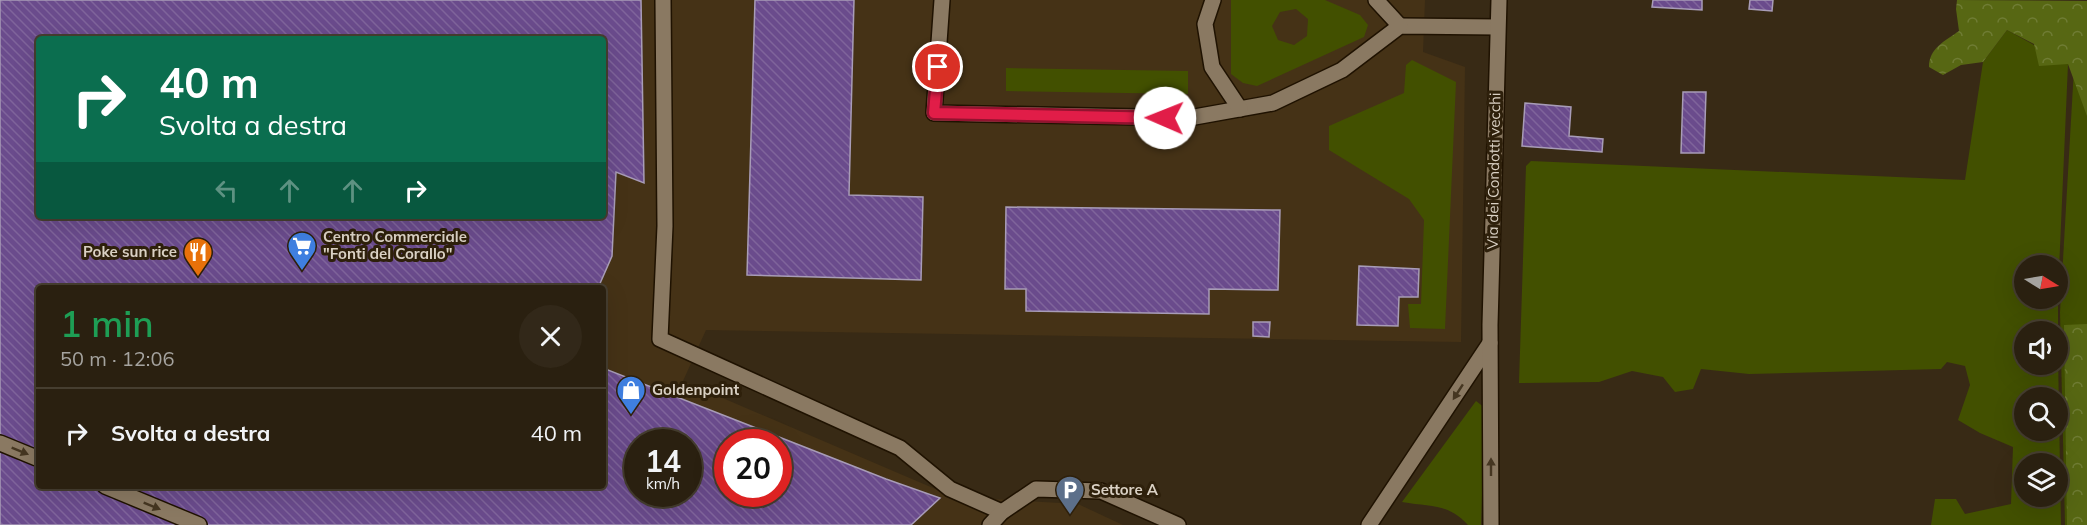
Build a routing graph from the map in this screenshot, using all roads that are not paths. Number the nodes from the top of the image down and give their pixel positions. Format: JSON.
{"nodes":[{"id":1,"x":663,"y":0,"type":"edge"},
{"id":2,"x":942,"y":0,"type":"edge"},
{"id":3,"x":1213,"y":0,"type":"edge"},
{"id":4,"x":1376,"y":0,"type":"edge"},
{"id":5,"x":1499,"y":0,"type":"edge"},
{"id":6,"x":1400,"y":26,"type":"junction"},
{"id":7,"x":1497,"y":27,"type":"junction"},
{"id":8,"x":1240,"y":109,"type":"junction"},
{"id":9,"x":1490,"y":343,"type":"junction"},
{"id":10,"x":0,"y":443,"type":"edge"},
{"id":11,"x":36,"y":458,"type":"edge"},
{"id":12,"x":112,"y":489,"type":"edge"},
{"id":13,"x":1002,"y":513,"type":"junction"},
{"id":14,"x":199,"y":525,"type":"edge"},
{"id":15,"x":990,"y":525,"type":"edge"},
{"id":16,"x":1178,"y":525,"type":"edge"},
{"id":17,"x":1369,"y":525,"type":"edge"},
{"id":18,"x":1491,"y":525,"type":"edge"}],
"edges":[{"from":1,"to":13,"type":"street"},
{"from":2,"to":8,"type":"street"},
{"from":3,"to":8,"type":"street"},
{"from":4,"to":6,"type":"street"},
{"from":5,"to":7,"type":"street","name":"Via dei Condotti vecchi"},
{"from":6,"to":7,"type":"street"},
{"from":6,"to":8,"type":"street"},
{"from":7,"to":9,"type":"street","name":"Via dei Condotti vecchi"},
{"from":9,"to":17,"type":"street","one_way":true},
{"from":18,"to":9,"type":"street","name":"Via dei Condotti vecchi","one_way":true},
{"from":10,"to":11,"type":"street","one_way":true},
{"from":12,"to":14,"type":"street","one_way":true},
{"from":13,"to":15,"type":"street"},
{"from":13,"to":16,"type":"street"}]}
